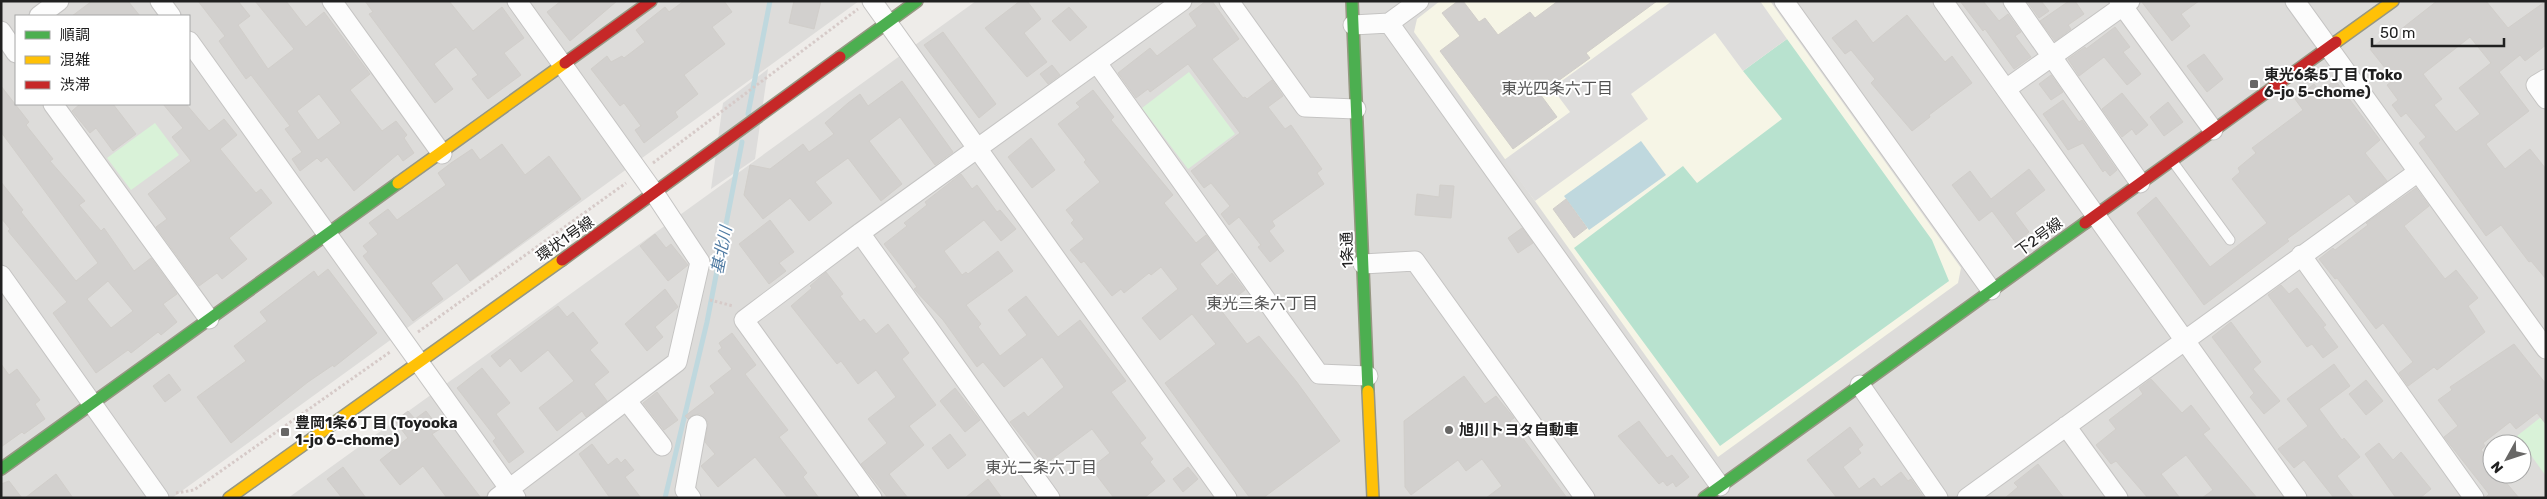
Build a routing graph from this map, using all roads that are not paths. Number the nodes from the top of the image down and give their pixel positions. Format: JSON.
{"nodes":[{"id":1,"x":60,"y":1,"type":"edge"},
{"id":2,"x":160,"y":1,"type":"edge"},
{"id":3,"x":332,"y":1,"type":"edge"},
{"id":4,"x":517,"y":1,"type":"edge"},
{"id":5,"x":651,"y":1,"type":"edge"},
{"id":6,"x":917,"y":1,"type":"edge"},
{"id":7,"x":1182,"y":1,"type":"edge"},
{"id":8,"x":1229,"y":1,"type":"edge"},
{"id":9,"x":1352,"y":1,"type":"edge"},
{"id":10,"x":1419,"y":1,"type":"edge"},
{"id":11,"x":1784,"y":1,"type":"edge"},
{"id":12,"x":1943,"y":1,"type":"edge"},
{"id":13,"x":2013,"y":1,"type":"edge"},
{"id":14,"x":2296,"y":1,"type":"edge"},
{"id":15,"x":2393,"y":1,"type":"edge"},
{"id":16,"x":2124,"y":3,"type":"edge"},
{"id":17,"x":866,"y":4,"type":"edge"},
{"id":18,"x":40,"y":15,"type":"edge"},
{"id":19,"x":170,"y":15,"type":"edge"},
{"id":20,"x":888,"y":22,"type":"junction"},
{"id":21,"x":1389,"y":23,"type":"junction"},
{"id":22,"x":1353,"y":25,"type":"junction"},
{"id":23,"x":190,"y":42,"type":"edge"},
{"id":24,"x":2329,"y":48,"type":"junction"},
{"id":25,"x":2053,"y":56,"type":"junction"},
{"id":26,"x":1097,"y":63,"type":"junction"},
{"id":27,"x":563,"y":66,"type":"junction"},
{"id":28,"x":2546,"y":78,"type":"edge"},
{"id":29,"x":2006,"y":89,"type":"junction"},
{"id":30,"x":2546,"y":99,"type":"edge"},
{"id":31,"x":54,"y":105,"type":"edge"},
{"id":32,"x":1356,"y":109,"type":"junction"},
{"id":33,"x":2213,"y":130,"type":"junction"},
{"id":34,"x":978,"y":148,"type":"junction"},
{"id":35,"x":442,"y":154,"type":"junction"},
{"id":36,"x":2172,"y":160,"type":"junction"},
{"id":37,"x":2418,"y":172,"type":"junction"},
{"id":38,"x":2140,"y":183,"type":"junction"},
{"id":39,"x":655,"y":194,"type":"junction"},
{"id":40,"x":2095,"y":215,"type":"junction"},
{"id":41,"x":860,"y":233,"type":"junction"},
{"id":42,"x":328,"y":235,"type":"junction"},
{"id":43,"x":2230,"y":240,"type":"dead end"},
{"id":44,"x":2301,"y":255,"type":"junction"},
{"id":45,"x":1363,"y":264,"type":"junction"},
{"id":46,"x":1,"y":275,"type":"edge"},
{"id":47,"x":1991,"y":290,"type":"junction"},
{"id":48,"x":209,"y":319,"type":"junction"},
{"id":49,"x":2185,"y":340,"type":"junction"},
{"id":50,"x":2546,"y":349,"type":"edge"},
{"id":51,"x":418,"y":362,"type":"junction"},
{"id":52,"x":1368,"y":376,"type":"junction"},
{"id":53,"x":1860,"y":385,"type":"junction"},
{"id":54,"x":627,"y":401,"type":"junction"},
{"id":55,"x":92,"y":403,"type":"junction"},
{"id":56,"x":697,"y":425,"type":"dead end"},
{"id":57,"x":2066,"y":426,"type":"junction"},
{"id":58,"x":662,"y":446,"type":"dead end"},
{"id":59,"x":1,"y":469,"type":"edge"},
{"id":60,"x":1720,"y":486,"type":"junction"},
{"id":61,"x":507,"y":495,"type":"edge"},
{"id":62,"x":160,"y":498,"type":"edge"},
{"id":63,"x":229,"y":498,"type":"edge"},
{"id":64,"x":690,"y":498,"type":"edge"},
{"id":65,"x":872,"y":498,"type":"edge"},
{"id":66,"x":1050,"y":498,"type":"edge"},
{"id":67,"x":1227,"y":498,"type":"edge"},
{"id":68,"x":1373,"y":498,"type":"edge"},
{"id":69,"x":1585,"y":498,"type":"edge"},
{"id":70,"x":1704,"y":498,"type":"edge"},
{"id":71,"x":1938,"y":498,"type":"edge"},
{"id":72,"x":1966,"y":498,"type":"edge"},
{"id":73,"x":2118,"y":498,"type":"edge"},
{"id":74,"x":2297,"y":498,"type":"edge"},
{"id":75,"x":2474,"y":498,"type":"edge"}],
"edges":[{"from":1,"to":18,"type":"street"},
{"from":2,"to":19,"type":"street"},
{"from":3,"to":35,"type":"street"},
{"from":4,"to":27,"type":"street"},
{"from":5,"to":27,"type":"street"},
{"from":6,"to":20,"type":"street","name":"環状1号線"},
{"from":7,"to":26,"type":"street"},
{"from":8,"to":32,"type":"street"},
{"from":9,"to":22,"type":"street","name":"1条通"},
{"from":10,"to":21,"type":"street"},
{"from":11,"to":47,"type":"street"},
{"from":12,"to":29,"type":"street"},
{"from":13,"to":25,"type":"street"},
{"from":14,"to":24,"type":"street"},
{"from":15,"to":24,"type":"street","name":"下2号線"},
{"from":16,"to":25,"type":"street"},
{"from":16,"to":33,"type":"street"},
{"from":17,"to":20,"type":"street"},
{"from":20,"to":34,"type":"street"},
{"from":20,"to":39,"type":"street","name":"環状1号線"},
{"from":21,"to":22,"type":"street"},
{"from":21,"to":60,"type":"street"},
{"from":22,"to":32,"type":"street","name":"1条通"},
{"from":23,"to":42,"type":"street"},
{"from":24,"to":33,"type":"street","name":"下2号線"},
{"from":24,"to":37,"type":"street"},
{"from":25,"to":29,"type":"street"},
{"from":25,"to":38,"type":"street"},
{"from":26,"to":34,"type":"street"},
{"from":26,"to":52,"type":"street"},
{"from":27,"to":35,"type":"street"},
{"from":27,"to":39,"type":"street"},
{"from":28,"to":30,"type":"street"},
{"from":29,"to":40,"type":"street"},
{"from":31,"to":48,"type":"street"},
{"from":32,"to":45,"type":"street","name":"1条通"},
{"from":33,"to":36,"type":"street","name":"下2号線"},
{"from":34,"to":41,"type":"street"},
{"from":34,"to":67,"type":"street"},
{"from":35,"to":42,"type":"street"},
{"from":36,"to":38,"type":"street","name":"下2号線"},
{"from":36,"to":43,"type":"lane"},
{"from":37,"to":44,"type":"street"},
{"from":37,"to":50,"type":"street"},
{"from":38,"to":40,"type":"street","name":"下2号線"},
{"from":39,"to":51,"type":"street","name":"環状1号線"},
{"from":39,"to":54,"type":"street"},
{"from":40,"to":47,"type":"street","name":"下2号線"},
{"from":40,"to":49,"type":"street"},
{"from":41,"to":65,"type":"street"},
{"from":41,"to":66,"type":"street"},
{"from":42,"to":48,"type":"street"},
{"from":42,"to":51,"type":"street"},
{"from":44,"to":49,"type":"street"},
{"from":44,"to":75,"type":"street"},
{"from":45,"to":52,"type":"street","name":"1条通"},
{"from":45,"to":69,"type":"street"},
{"from":46,"to":55,"type":"street"},
{"from":47,"to":53,"type":"street","name":"下2号線"},
{"from":48,"to":55,"type":"street"},
{"from":49,"to":57,"type":"street"},
{"from":49,"to":74,"type":"street"},
{"from":51,"to":61,"type":"street"},
{"from":51,"to":63,"type":"street","name":"環状1号線"},
{"from":52,"to":68,"type":"street","name":"1条通"},
{"from":53,"to":60,"type":"street","name":"下2号線"},
{"from":53,"to":71,"type":"street"},
{"from":54,"to":58,"type":"street"},
{"from":54,"to":61,"type":"street"},
{"from":55,"to":59,"type":"street"},
{"from":55,"to":62,"type":"street"},
{"from":56,"to":64,"type":"street"},
{"from":57,"to":72,"type":"street"},
{"from":57,"to":73,"type":"street"},
{"from":60,"to":70,"type":"street","name":"下2号線"}]}
